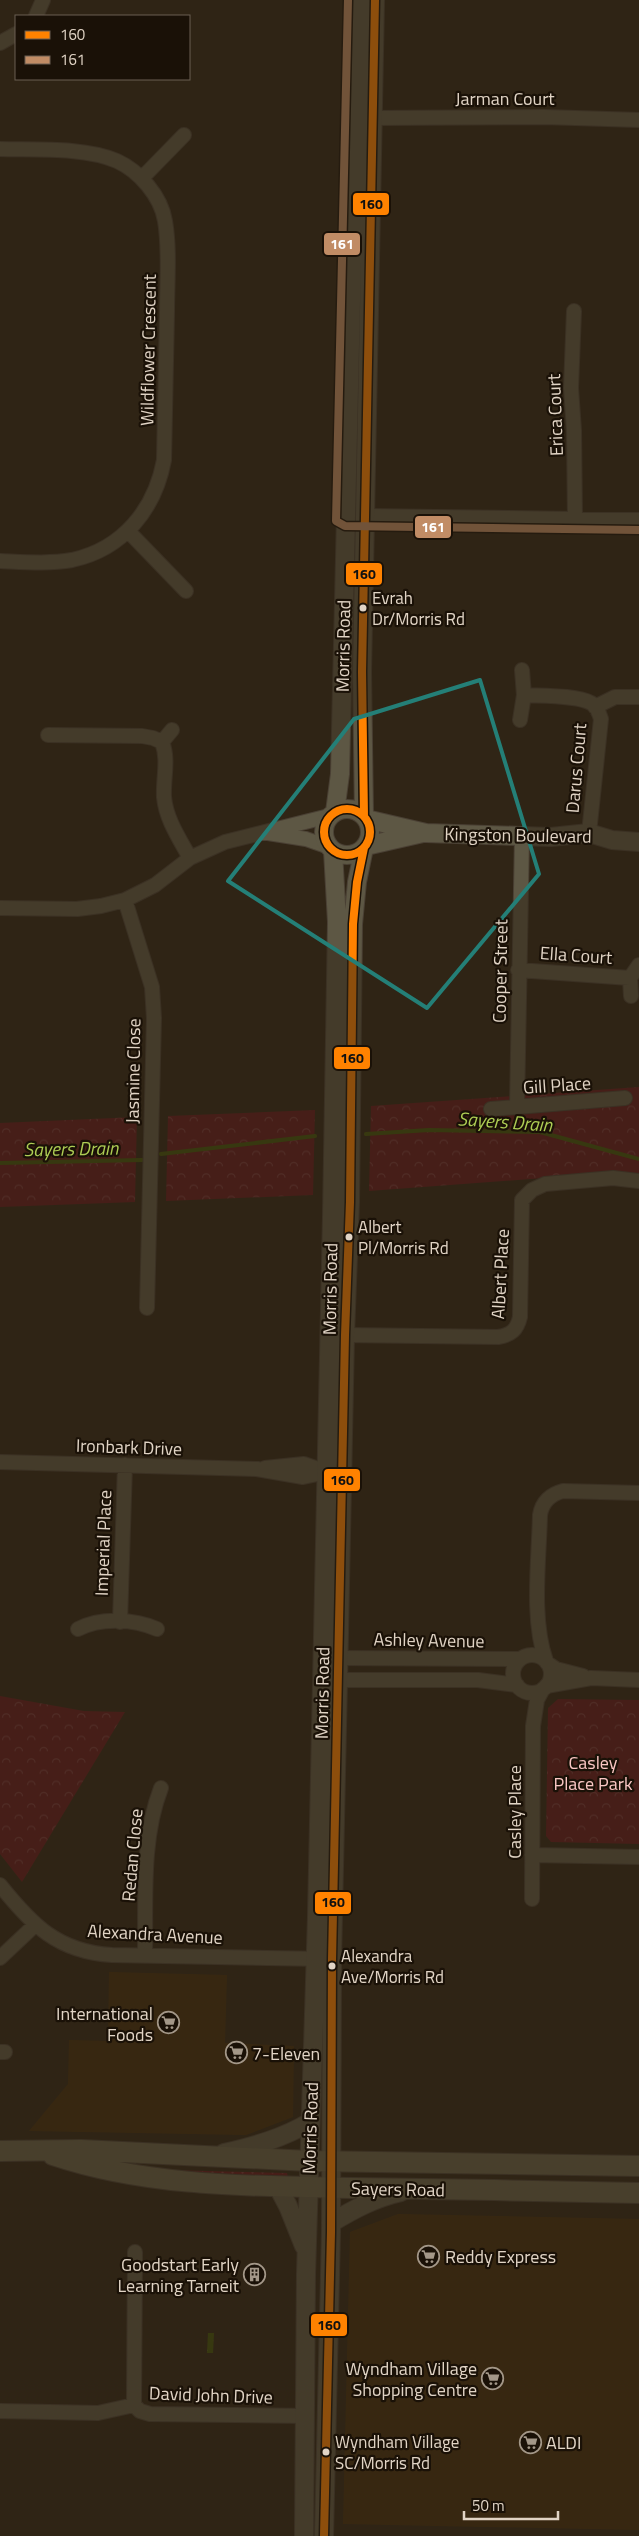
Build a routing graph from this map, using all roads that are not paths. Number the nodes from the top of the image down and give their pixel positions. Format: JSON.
{"nodes":[{"id":1,"x":43,"y":0,"type":"edge"},
{"id":2,"x":358,"y":0,"type":"edge"},
{"id":3,"x":374,"y":0,"type":"edge"},
{"id":4,"x":36,"y":15,"type":"edge"},
{"id":5,"x":15,"y":35,"type":"edge"},
{"id":6,"x":0,"y":43,"type":"edge"},
{"id":7,"x":372,"y":118,"type":"junction"},
{"id":8,"x":639,"y":120,"type":"edge"},
{"id":9,"x":184,"y":135,"type":"dead end"},
{"id":10,"x":0,"y":149,"type":"edge"},
{"id":11,"x":142,"y":178,"type":"junction"},
{"id":12,"x":574,"y":311,"type":"dead end"},
{"id":13,"x":345,"y":516,"type":"junction"},
{"id":14,"x":366,"y":516,"type":"junction"},
{"id":15,"x":575,"y":519,"type":"junction"},
{"id":16,"x":639,"y":520,"type":"edge"},
{"id":17,"x":129,"y":532,"type":"junction"},
{"id":18,"x":0,"y":561,"type":"edge"},
{"id":19,"x":186,"y":591,"type":"dead end"},
{"id":20,"x":522,"y":670,"type":"dead end"},
{"id":21,"x":524,"y":694,"type":"junction"},
{"id":22,"x":639,"y":698,"type":"edge"},
{"id":23,"x":595,"y":707,"type":"junction"},
{"id":24,"x":520,"y":720,"type":"dead end"},
{"id":25,"x":172,"y":730,"type":"dead end"},
{"id":26,"x":48,"y":735,"type":"dead end"},
{"id":27,"x":162,"y":742,"type":"junction"},
{"id":28,"x":334,"y":813,"type":"junction"},
{"id":29,"x":365,"y":817,"type":"junction"},
{"id":30,"x":262,"y":832,"type":"junction"},
{"id":31,"x":426,"y":832,"type":"junction"},
{"id":32,"x":589,"y":833,"type":"junction"},
{"id":33,"x":522,"y":836,"type":"junction"},
{"id":34,"x":639,"y":842,"type":"edge"},
{"id":35,"x":365,"y":847,"type":"junction"},
{"id":36,"x":331,"y":849,"type":"junction"},
{"id":37,"x":190,"y":858,"type":"junction"},
{"id":38,"x":125,"y":900,"type":"junction"},
{"id":39,"x":0,"y":908,"type":"edge"},
{"id":40,"x":639,"y":965,"type":"edge"},
{"id":41,"x":518,"y":970,"type":"junction"},
{"id":42,"x":630,"y":978,"type":"junction"},
{"id":43,"x":631,"y":996,"type":"dead end"},
{"id":44,"x":625,"y":1098,"type":"dead end"},
{"id":45,"x":517,"y":1107,"type":"junction"},
{"id":46,"x":491,"y":1109,"type":"dead end"},
{"id":47,"x":639,"y":1181,"type":"edge"},
{"id":48,"x":147,"y":1308,"type":"dead end"},
{"id":49,"x":337,"y":1335,"type":"junction"},
{"id":50,"x":0,"y":1462,"type":"edge"},
{"id":51,"x":124,"y":1465,"type":"junction"},
{"id":52,"x":334,"y":1472,"type":"junction"},
{"id":53,"x":639,"y":1492,"type":"edge"},
{"id":54,"x":539,"y":1614,"type":"junction"},
{"id":55,"x":120,"y":1622,"type":"junction"},
{"id":56,"x":78,"y":1629,"type":"dead end"},
{"id":57,"x":157,"y":1629,"type":"dead end"},
{"id":58,"x":338,"y":1658,"type":"junction"},
{"id":59,"x":521,"y":1658,"type":"junction"},
{"id":60,"x":547,"y":1662,"type":"junction"},
{"id":61,"x":322,"y":1668,"type":"junction"},
{"id":62,"x":591,"y":1678,"type":"junction"},
{"id":63,"x":338,"y":1680,"type":"junction"},
{"id":64,"x":639,"y":1680,"type":"edge"},
{"id":65,"x":544,"y":1687,"type":"junction"},
{"id":66,"x":520,"y":1688,"type":"junction"},
{"id":67,"x":533,"y":1726,"type":"junction"},
{"id":68,"x":161,"y":1788,"type":"dead end"},
{"id":69,"x":532,"y":1855,"type":"junction"},
{"id":70,"x":639,"y":1857,"type":"edge"},
{"id":71,"x":0,"y":1886,"type":"edge"},
{"id":72,"x":532,"y":1899,"type":"dead end"},
{"id":73,"x":35,"y":1925,"type":"junction"},
{"id":74,"x":145,"y":1955,"type":"junction"},
{"id":75,"x":0,"y":1958,"type":"edge"},
{"id":76,"x":324,"y":1959,"type":"junction"},
{"id":77,"x":310,"y":2122,"type":"junction"},
{"id":78,"x":0,"y":2151,"type":"edge"},
{"id":79,"x":48,"y":2151,"type":"junction"},
{"id":80,"x":209,"y":2157,"type":"junction"},
{"id":81,"x":309,"y":2161,"type":"junction"},
{"id":82,"x":331,"y":2161,"type":"junction"},
{"id":83,"x":639,"y":2166,"type":"edge"},
{"id":84,"x":278,"y":2187,"type":"junction"},
{"id":85,"x":308,"y":2187,"type":"junction"},
{"id":86,"x":331,"y":2188,"type":"junction"},
{"id":87,"x":412,"y":2189,"type":"junction"},
{"id":88,"x":639,"y":2193,"type":"edge"},
{"id":89,"x":331,"y":2223,"type":"junction"},
{"id":90,"x":135,"y":2252,"type":"dead end"},
{"id":91,"x":307,"y":2254,"type":"junction"},
{"id":92,"x":134,"y":2405,"type":"junction"},
{"id":93,"x":0,"y":2411,"type":"edge"},
{"id":94,"x":327,"y":2415,"type":"junction"},
{"id":95,"x":305,"y":2416,"type":"junction"},
{"id":96,"x":304,"y":2536,"type":"edge"},
{"id":97,"x":324,"y":2536,"type":"edge"}],
"edges":[{"from":1,"to":4,"type":"street"},
{"from":2,"to":13,"type":"street","name":"Morris Road"},
{"from":3,"to":7,"type":"street","name":"Morris Road"},
{"from":5,"to":6,"type":"street"},
{"from":7,"to":8,"type":"street","name":"Jarman Court"},
{"from":7,"to":14,"type":"street","name":"Morris Road"},
{"from":9,"to":11,"type":"street"},
{"from":10,"to":11,"type":"street","name":"Wildflower Crescent"},
{"from":11,"to":17,"type":"street","name":"Wildflower Crescent"},
{"from":12,"to":15,"type":"street","name":"Erica Court"},
{"from":13,"to":14,"type":"street"},
{"from":13,"to":28,"type":"street","name":"Morris Road"},
{"from":14,"to":15,"type":"street"},
{"from":14,"to":29,"type":"street","name":"Morris Road"},
{"from":15,"to":16,"type":"street"},
{"from":17,"to":18,"type":"street","name":"Wildflower Crescent"},
{"from":17,"to":19,"type":"street"},
{"from":20,"to":21,"type":"street"},
{"from":21,"to":23,"type":"street","name":"Darus Court"},
{"from":21,"to":24,"type":"street"},
{"from":22,"to":23,"type":"street","name":"Darus Court"},
{"from":23,"to":32,"type":"street","name":"Darus Court"},
{"from":25,"to":27,"type":"street"},
{"from":26,"to":27,"type":"street"},
{"from":27,"to":37,"type":"street"},
{"from":28,"to":29,"type":"street"},
{"from":28,"to":30,"type":"street"},
{"from":28,"to":36,"type":"street"},
{"from":29,"to":31,"type":"street","name":"Kingston Boulevard"},
{"from":29,"to":35,"type":"street"},
{"from":30,"to":36,"type":"street"},
{"from":30,"to":37,"type":"street"},
{"from":31,"to":33,"type":"street","name":"Kingston Boulevard"},
{"from":31,"to":35,"type":"street","name":"Kingston Boulevard"},
{"from":32,"to":33,"type":"street","name":"Kingston Boulevard"},
{"from":32,"to":34,"type":"street","name":"Kingston Boulevard"},
{"from":33,"to":41,"type":"street","name":"Cooper Street"},
{"from":35,"to":36,"type":"street"},
{"from":35,"to":49,"type":"street","name":"Morris Road"},
{"from":36,"to":49,"type":"street","name":"Morris Road"},
{"from":37,"to":38,"type":"street"},
{"from":38,"to":39,"type":"street"},
{"from":38,"to":48,"type":"street","name":"Jasmine Close"},
{"from":40,"to":42,"type":"street","name":"Ella Court"},
{"from":41,"to":42,"type":"street","name":"Ella Court"},
{"from":41,"to":45,"type":"street","name":"Cooper Street"},
{"from":42,"to":43,"type":"street","name":"Ella Court"},
{"from":44,"to":45,"type":"street","name":"Gill Place"},
{"from":45,"to":46,"type":"street","name":"Gill Place"},
{"from":47,"to":49,"type":"street","name":"Albert Place"},
{"from":49,"to":52,"type":"street","name":"Morris Road"},
{"from":50,"to":51,"type":"street","name":"Ironbark Drive"},
{"from":51,"to":52,"type":"street","name":"Ironbark Drive"},
{"from":51,"to":55,"type":"street","name":"Imperial Place"},
{"from":52,"to":58,"type":"street","name":"Morris Road"},
{"from":52,"to":61,"type":"street","name":"Morris Road"},
{"from":53,"to":54,"type":"street"},
{"from":54,"to":59,"type":"street"},
{"from":54,"to":60,"type":"street"},
{"from":55,"to":56,"type":"street","name":"Imperial Place"},
{"from":55,"to":57,"type":"street","name":"Imperial Place"},
{"from":58,"to":59,"type":"street","name":"Ashley Avenue"},
{"from":58,"to":61,"type":"street"},
{"from":58,"to":63,"type":"street","name":"Morris Road"},
{"from":59,"to":60,"type":"street"},
{"from":59,"to":66,"type":"street"},
{"from":60,"to":62,"type":"street"},
{"from":60,"to":65,"type":"street"},
{"from":61,"to":63,"type":"street"},
{"from":61,"to":76,"type":"street","name":"Morris Road"},
{"from":62,"to":64,"type":"street"},
{"from":62,"to":65,"type":"street"},
{"from":63,"to":66,"type":"street"},
{"from":63,"to":76,"type":"street","name":"Morris Road"},
{"from":65,"to":66,"type":"street"},
{"from":65,"to":67,"type":"street","name":"Casley Place"},
{"from":66,"to":67,"type":"street","name":"Casley Place"},
{"from":67,"to":69,"type":"street","name":"Casley Place"},
{"from":68,"to":74,"type":"street","name":"Redan Close"},
{"from":69,"to":70,"type":"street"},
{"from":69,"to":72,"type":"street","name":"Casley Place"},
{"from":71,"to":73,"type":"street","name":"Alexandra Avenue"},
{"from":73,"to":74,"type":"street","name":"Alexandra Avenue"},
{"from":73,"to":75,"type":"street"},
{"from":74,"to":76,"type":"street","name":"Alexandra Avenue"},
{"from":76,"to":77,"type":"street","name":"Morris Road"},
{"from":76,"to":82,"type":"street","name":"Morris Road"},
{"from":77,"to":80,"type":"street"},
{"from":77,"to":81,"type":"street","name":"Morris Road"},
{"from":78,"to":79,"type":"main road","name":"Sayers Road"},
{"from":79,"to":80,"type":"main road","name":"Sayers Road"},
{"from":79,"to":84,"type":"main road","name":"Sayers Road"},
{"from":80,"to":81,"type":"main road","name":"Sayers Road"},
{"from":81,"to":82,"type":"main road","name":"Sayers Road"},
{"from":81,"to":85,"type":"street","name":"Morris Road"},
{"from":82,"to":83,"type":"main road","name":"Sayers Road"},
{"from":82,"to":86,"type":"street","name":"Morris Road"},
{"from":84,"to":85,"type":"main road","name":"Sayers Road"},
{"from":84,"to":91,"type":"street"},
{"from":85,"to":86,"type":"main road","name":"Sayers Road"},
{"from":85,"to":91,"type":"street","name":"Morris Road"},
{"from":86,"to":87,"type":"main road","name":"Sayers Road"},
{"from":86,"to":89,"type":"street","name":"Morris Road"},
{"from":87,"to":88,"type":"main road","name":"Sayers Road"},
{"from":87,"to":89,"type":"street"},
{"from":89,"to":94,"type":"street","name":"Morris Road"},
{"from":90,"to":92,"type":"street"},
{"from":91,"to":95,"type":"street","name":"Morris Road"},
{"from":92,"to":93,"type":"street","name":"David John Drive"},
{"from":92,"to":95,"type":"street","name":"David John Drive"},
{"from":94,"to":95,"type":"street"},
{"from":94,"to":97,"type":"street","name":"Morris Road"},
{"from":95,"to":96,"type":"street","name":"Morris Road"}]}
